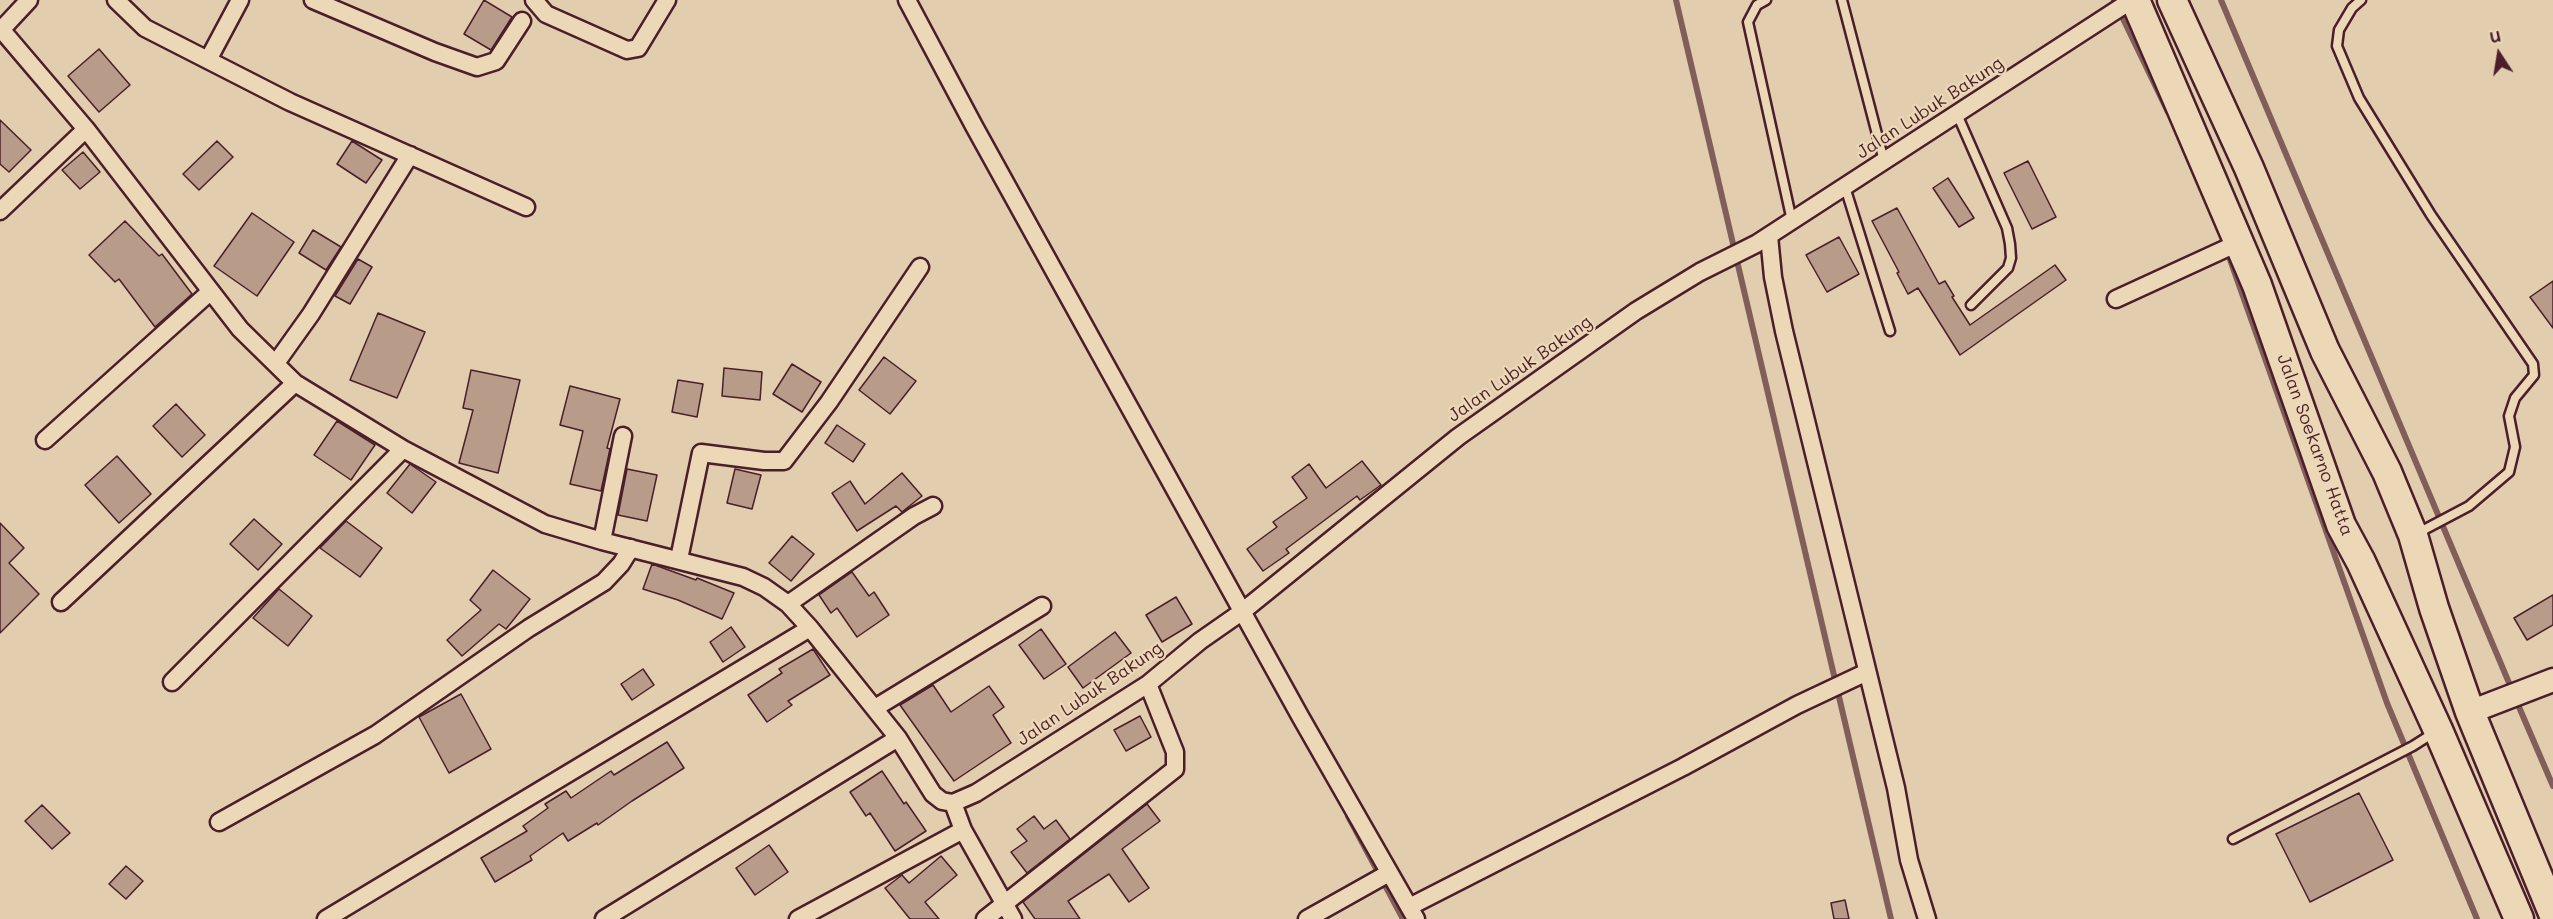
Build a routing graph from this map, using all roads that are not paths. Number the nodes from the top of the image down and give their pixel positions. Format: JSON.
{"nodes":[{"id":1,"x":29,"y":0,"type":"edge"},
{"id":2,"x":116,"y":0,"type":"edge"},
{"id":3,"x":240,"y":0,"type":"edge"},
{"id":4,"x":313,"y":0,"type":"edge"},
{"id":5,"x":534,"y":0,"type":"edge"},
{"id":6,"x":666,"y":0,"type":"edge"},
{"id":7,"x":907,"y":0,"type":"edge"},
{"id":8,"x":1766,"y":0,"type":"edge"},
{"id":9,"x":1842,"y":0,"type":"edge"},
{"id":10,"x":2172,"y":0,"type":"edge"},
{"id":11,"x":2361,"y":0,"type":"edge"},
{"id":12,"x":2131,"y":1,"type":"edge"},
{"id":13,"x":522,"y":21,"type":"dead end"},
{"id":14,"x":1,"y":29,"type":"edge"},
{"id":15,"x":208,"y":60,"type":"junction"},
{"id":16,"x":1957,"y":114,"type":"junction"},
{"id":17,"x":86,"y":129,"type":"junction"},
{"id":18,"x":410,"y":155,"type":"junction"},
{"id":19,"x":1885,"y":161,"type":"junction"},
{"id":20,"x":1845,"y":187,"type":"junction"},
{"id":21,"x":526,"y":207,"type":"dead end"},
{"id":22,"x":0,"y":211,"type":"edge"},
{"id":23,"x":1792,"y":222,"type":"junction"},
{"id":24,"x":1763,"y":240,"type":"junction"},
{"id":25,"x":2238,"y":243,"type":"junction"},
{"id":26,"x":920,"y":267,"type":"dead end"},
{"id":27,"x":211,"y":291,"type":"junction"},
{"id":28,"x":2116,"y":299,"type":"dead end"},
{"id":29,"x":1971,"y":305,"type":"dead end"},
{"id":30,"x":1890,"y":331,"type":"dead end"},
{"id":31,"x":276,"y":363,"type":"junction"},
{"id":32,"x":295,"y":383,"type":"junction"},
{"id":33,"x":623,"y":436,"type":"dead end"},
{"id":34,"x":45,"y":440,"type":"dead end"},
{"id":35,"x":403,"y":449,"type":"junction"},
{"id":36,"x":933,"y":506,"type":"dead end"},
{"id":37,"x":2423,"y":530,"type":"junction"},
{"id":38,"x":602,"y":541,"type":"junction"},
{"id":39,"x":631,"y":548,"type":"junction"},
{"id":40,"x":679,"y":559,"type":"junction"},
{"id":41,"x":61,"y":602,"type":"dead end"},
{"id":42,"x":788,"y":604,"type":"junction"},
{"id":43,"x":1042,"y":606,"type":"dead end"},
{"id":44,"x":1242,"y":612,"type":"junction"},
{"id":45,"x":810,"y":628,"type":"junction"},
{"id":46,"x":1862,"y":675,"type":"junction"},
{"id":47,"x":2553,"y":680,"type":"edge"},
{"id":48,"x":172,"y":682,"type":"dead end"},
{"id":49,"x":1148,"y":684,"type":"junction"},
{"id":50,"x":875,"y":708,"type":"junction"},
{"id":51,"x":2483,"y":708,"type":"junction"},
{"id":52,"x":2438,"y":730,"type":"junction"},
{"id":53,"x":898,"y":738,"type":"junction"},
{"id":54,"x":953,"y":803,"type":"junction"},
{"id":55,"x":219,"y":822,"type":"dead end"},
{"id":56,"x":963,"y":830,"type":"junction"},
{"id":57,"x":2233,"y":839,"type":"dead end"},
{"id":58,"x":1387,"y":875,"type":"junction"},
{"id":59,"x":1009,"y":912,"type":"edge"},
{"id":60,"x":1413,"y":913,"type":"edge"},
{"id":61,"x":2553,"y":913,"type":"edge"},
{"id":62,"x":326,"y":919,"type":"edge"},
{"id":63,"x":604,"y":919,"type":"edge"},
{"id":64,"x":798,"y":919,"type":"edge"},
{"id":65,"x":985,"y":919,"type":"edge"},
{"id":66,"x":1307,"y":919,"type":"edge"},
{"id":67,"x":1927,"y":919,"type":"edge"},
{"id":68,"x":2519,"y":919,"type":"edge"}],
"edges":[{"from":1,"to":14,"type":"street"},
{"from":2,"to":15,"type":"street"},
{"from":3,"to":15,"type":"street"},
{"from":4,"to":13,"type":"street"},
{"from":5,"to":6,"type":"street"},
{"from":7,"to":44,"type":"street"},
{"from":8,"to":23,"type":"lane"},
{"from":9,"to":19,"type":"lane"},
{"from":10,"to":37,"type":"highway"},
{"from":11,"to":37,"type":"lane"},
{"from":12,"to":16,"type":"street","name":"Jalan Lubuk Bakung"},
{"from":12,"to":25,"type":"highway","name":"Jalan Soekarno Hatta"},
{"from":14,"to":17,"type":"street"},
{"from":15,"to":18,"type":"street"},
{"from":16,"to":19,"type":"street","name":"Jalan Lubuk Bakung"},
{"from":16,"to":29,"type":"lane"},
{"from":17,"to":22,"type":"street"},
{"from":17,"to":27,"type":"street"},
{"from":18,"to":21,"type":"street"},
{"from":18,"to":31,"type":"street"},
{"from":19,"to":20,"type":"street","name":"Jalan Lubuk Bakung"},
{"from":20,"to":23,"type":"street","name":"Jalan Lubuk Bakung"},
{"from":20,"to":30,"type":"lane"},
{"from":23,"to":24,"type":"street","name":"Jalan Lubuk Bakung"},
{"from":24,"to":44,"type":"street","name":"Jalan Lubuk Bakung"},
{"from":24,"to":46,"type":"street"},
{"from":25,"to":28,"type":"street"},
{"from":25,"to":52,"type":"highway","name":"Jalan Soekarno Hatta"},
{"from":26,"to":40,"type":"street"},
{"from":27,"to":31,"type":"street"},
{"from":27,"to":34,"type":"street"},
{"from":31,"to":32,"type":"street"},
{"from":32,"to":35,"type":"street"},
{"from":32,"to":41,"type":"street"},
{"from":33,"to":38,"type":"street"},
{"from":35,"to":38,"type":"street"},
{"from":35,"to":48,"type":"street"},
{"from":36,"to":42,"type":"street"},
{"from":37,"to":51,"type":"highway"},
{"from":38,"to":39,"type":"street"},
{"from":39,"to":40,"type":"street"},
{"from":39,"to":55,"type":"street"},
{"from":40,"to":42,"type":"street"},
{"from":42,"to":45,"type":"street"},
{"from":43,"to":50,"type":"street"},
{"from":44,"to":49,"type":"street","name":"Jalan Lubuk Bakung"},
{"from":44,"to":58,"type":"street"},
{"from":45,"to":50,"type":"street"},
{"from":45,"to":62,"type":"street"},
{"from":46,"to":60,"type":"street"},
{"from":46,"to":67,"type":"street"},
{"from":47,"to":51,"type":"street"},
{"from":49,"to":54,"type":"street","name":"Jalan Lubuk Bakung"},
{"from":49,"to":59,"type":"street"},
{"from":50,"to":53,"type":"street"},
{"from":51,"to":61,"type":"highway"},
{"from":52,"to":57,"type":"lane"},
{"from":52,"to":68,"type":"highway","name":"Jalan Soekarno Hatta"},
{"from":53,"to":54,"type":"street"},
{"from":53,"to":63,"type":"street"},
{"from":54,"to":56,"type":"street"},
{"from":56,"to":59,"type":"street"},
{"from":56,"to":64,"type":"street"},
{"from":58,"to":60,"type":"street"},
{"from":58,"to":66,"type":"street"},
{"from":59,"to":65,"type":"street"}]}
